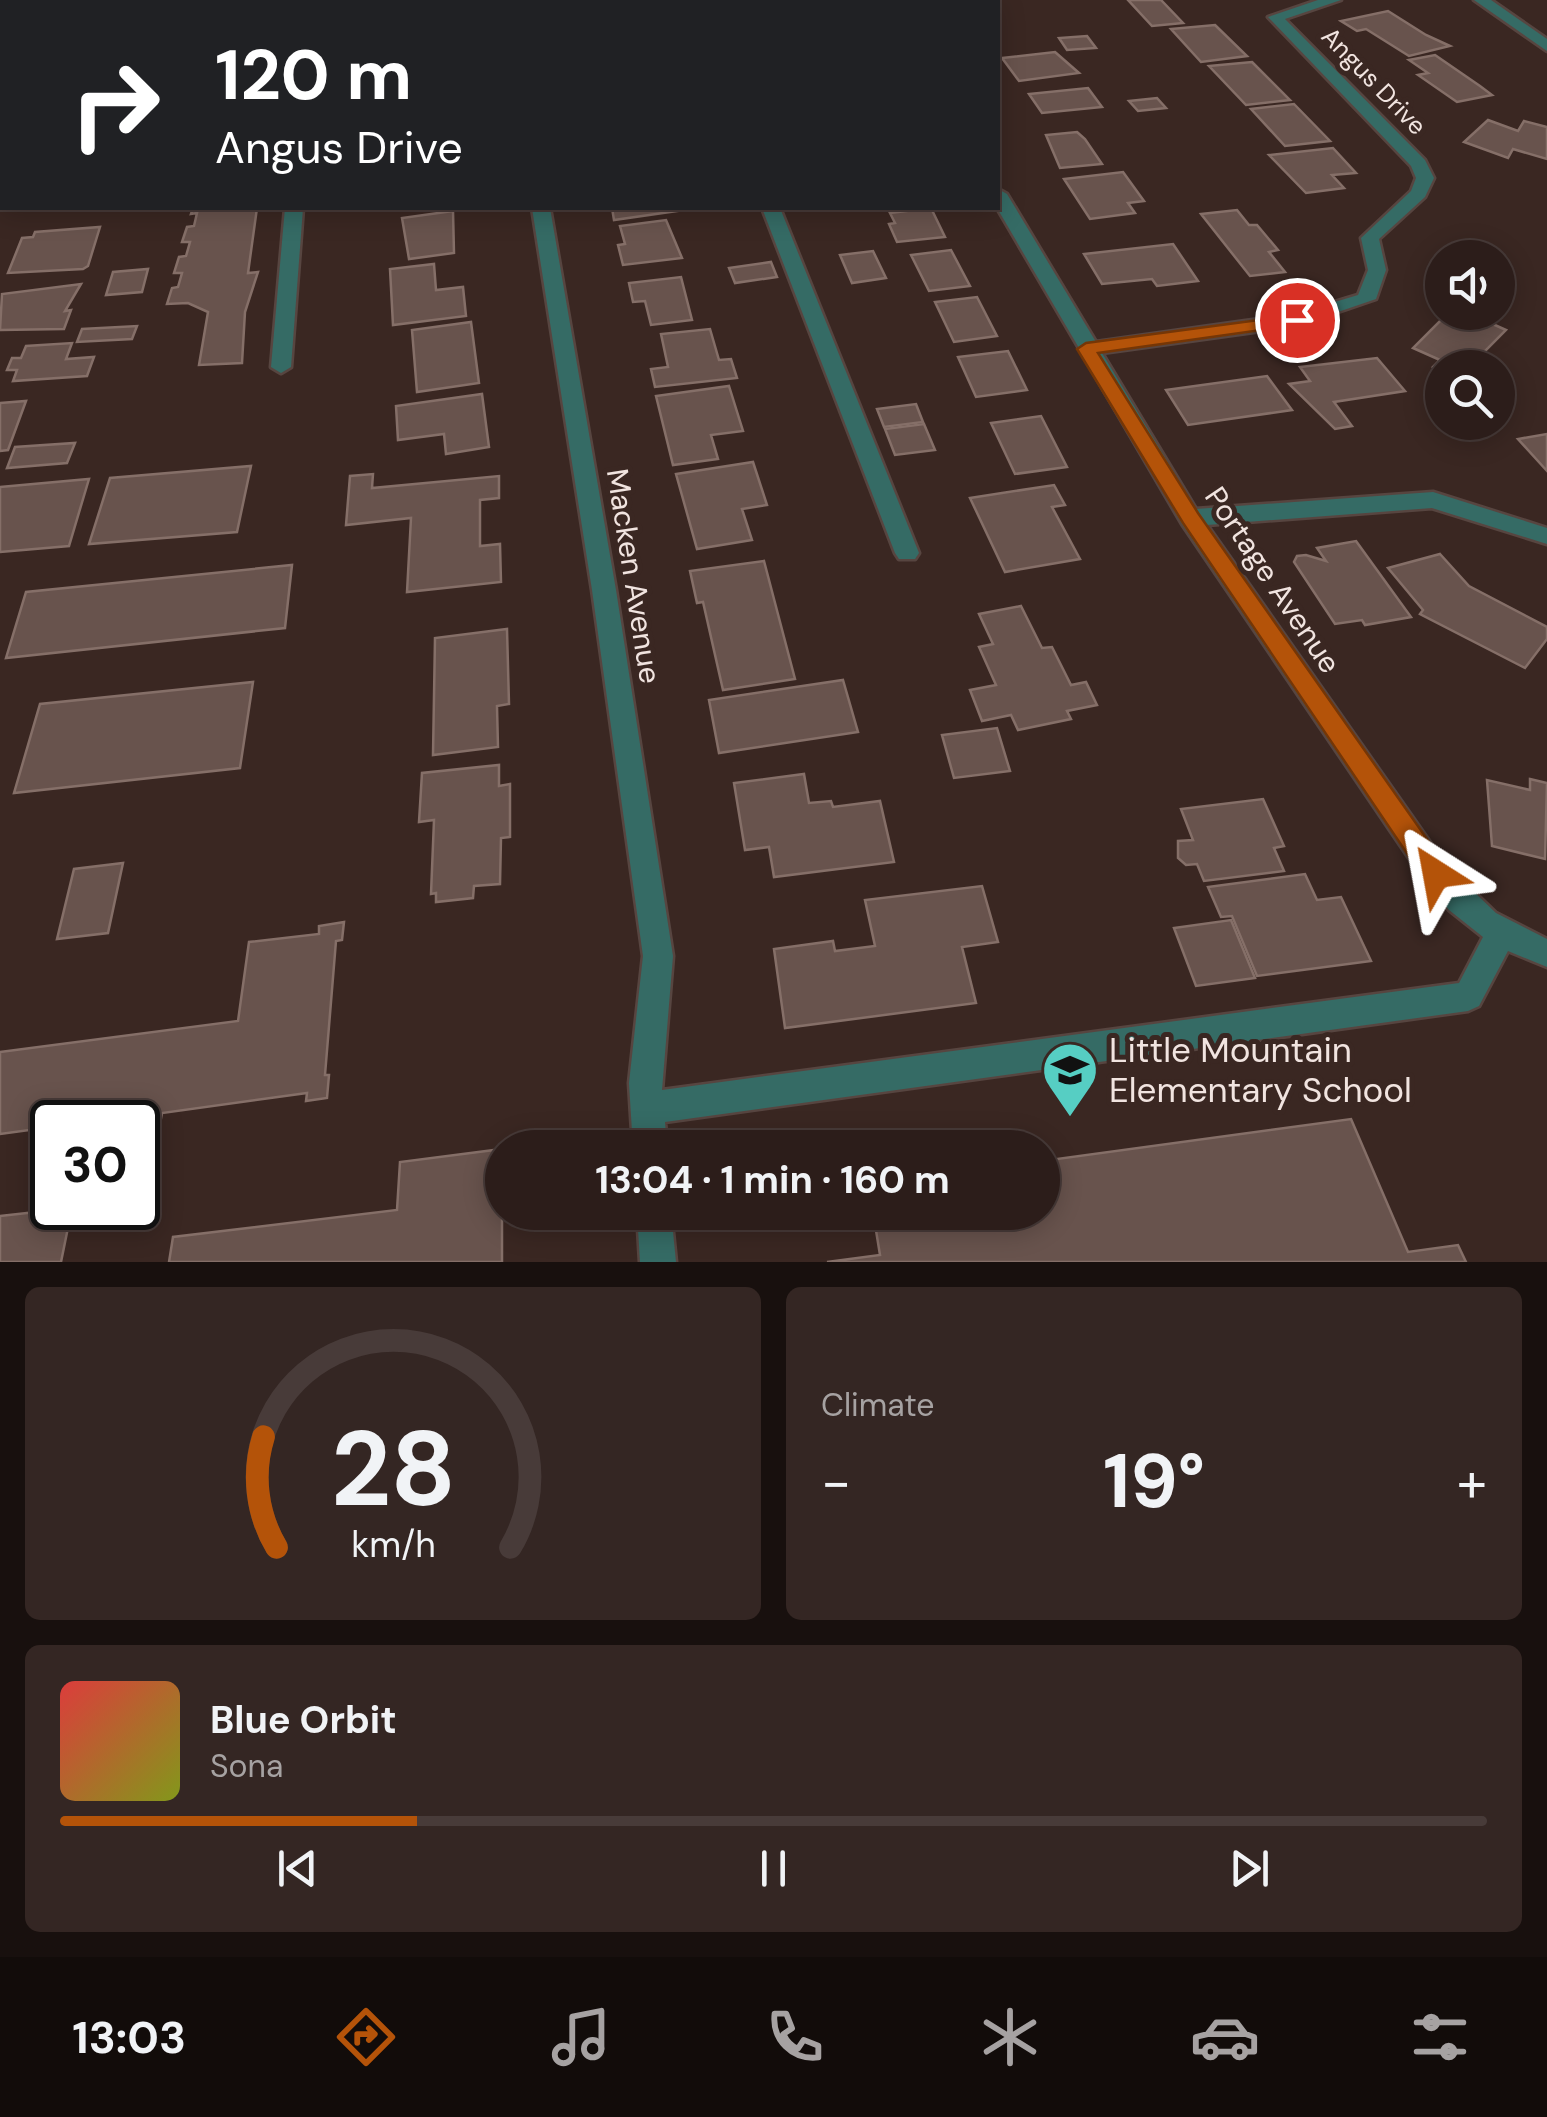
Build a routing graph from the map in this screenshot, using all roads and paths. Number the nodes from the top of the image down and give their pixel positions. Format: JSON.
{"nodes":[{"id":1,"x":1334,"y":0,"type":"edge"},
{"id":2,"x":1482,"y":0,"type":"edge"},
{"id":3,"x":1547,"y":46,"type":"edge"},
{"id":4,"x":1000,"y":198,"type":"edge"},
{"id":5,"x":294,"y":210,"type":"edge"},
{"id":6,"x":541,"y":210,"type":"edge"},
{"id":7,"x":772,"y":210,"type":"edge"},
{"id":8,"x":1086,"y":349,"type":"junction"},
{"id":9,"x":282,"y":367,"type":"dead end"},
{"id":10,"x":1190,"y":518,"type":"junction"},
{"id":11,"x":1547,"y":536,"type":"edge"},
{"id":12,"x":907,"y":553,"type":"dead end"},
{"id":13,"x":1501,"y":934,"type":"junction"},
{"id":14,"x":1547,"y":953,"type":"edge"},
{"id":15,"x":647,"y":1108,"type":"junction"},
{"id":16,"x":649,"y":1130,"type":"edge"},
{"id":17,"x":655,"y":1230,"type":"edge"},
{"id":18,"x":658,"y":1262,"type":"edge"}],
"edges":[{"from":1,"to":8,"type":"street","name":"Angus Drive"},
{"from":2,"to":3,"type":"street"},
{"from":4,"to":8,"type":"street","name":"Portage Avenue"},
{"from":5,"to":9,"type":"street"},
{"from":6,"to":15,"type":"street","name":"Macken Avenue"},
{"from":7,"to":12,"type":"street"},
{"from":8,"to":10,"type":"street","name":"Portage Avenue"},
{"from":10,"to":11,"type":"street"},
{"from":10,"to":13,"type":"street","name":"Portage Avenue"},
{"from":13,"to":14,"type":"street","name":"Portage Avenue"},
{"from":13,"to":15,"type":"street"},
{"from":15,"to":16,"type":"street","name":"Macken Avenue"},
{"from":17,"to":18,"type":"street"}]}
